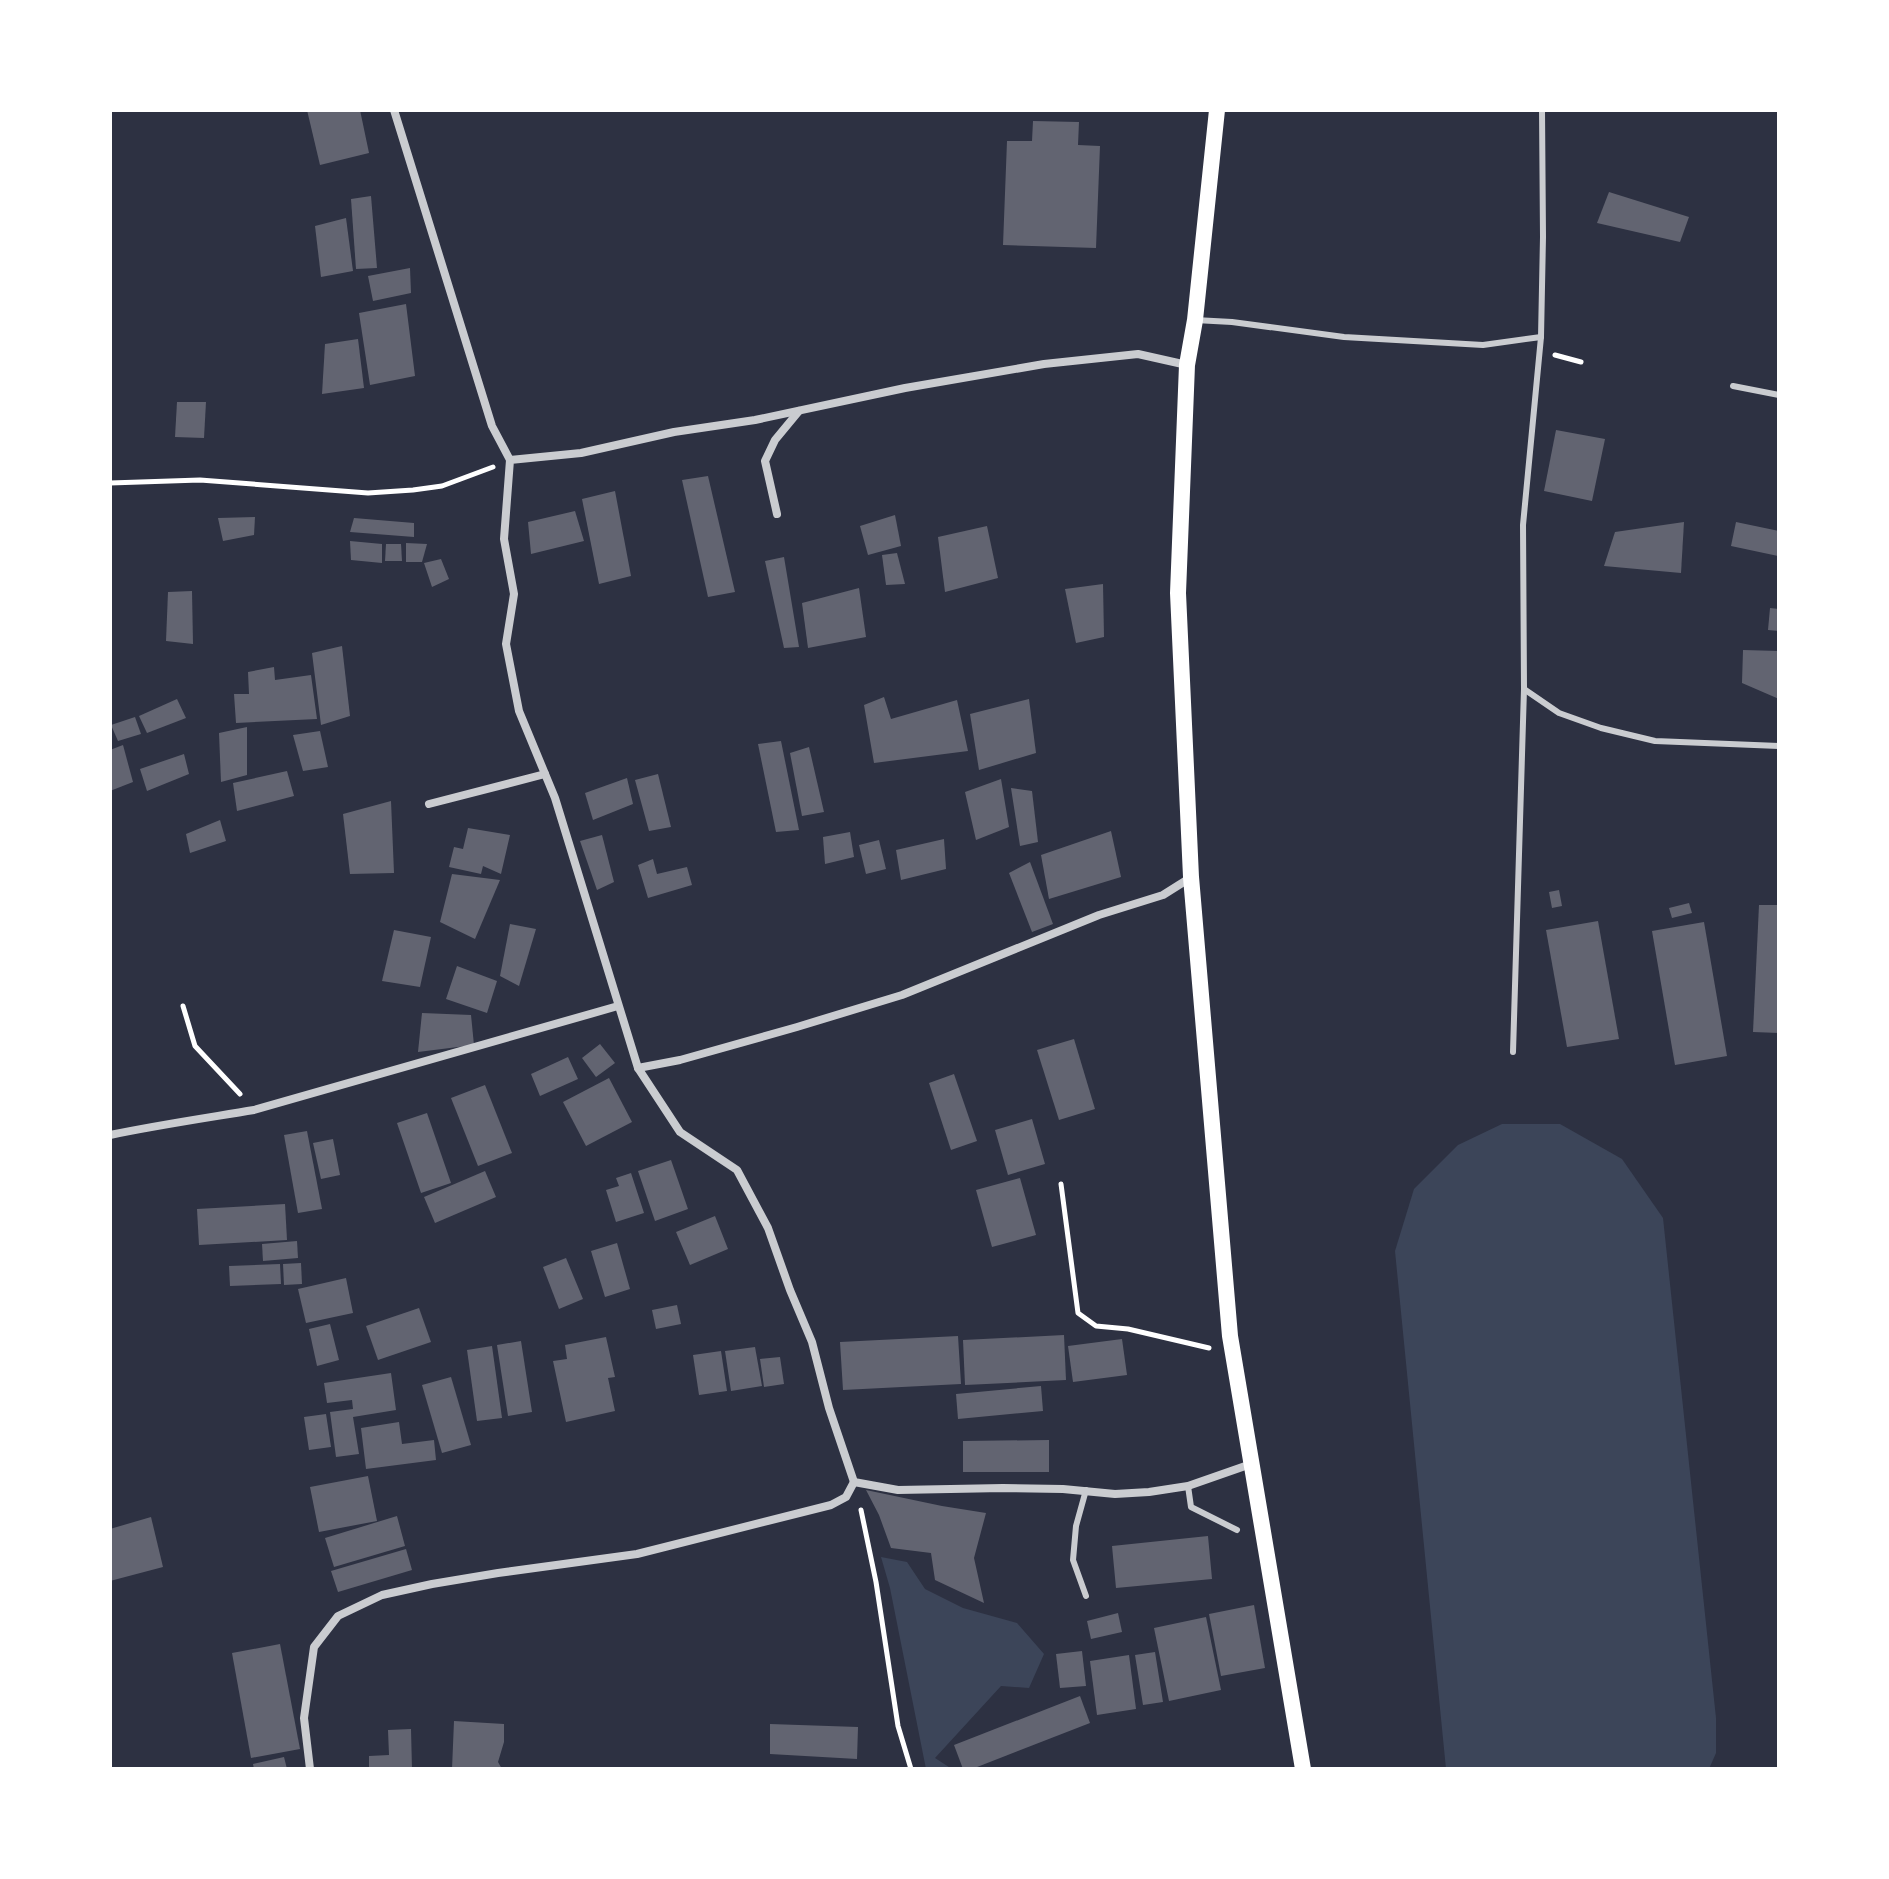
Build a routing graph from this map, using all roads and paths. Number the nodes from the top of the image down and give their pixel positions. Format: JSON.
{"nodes":[{"id":1,"x":394,"y":110,"type":"edge"},
{"id":2,"x":1217,"y":110,"type":"edge"},
{"id":3,"x":1542,"y":110,"type":"edge"},
{"id":4,"x":1195,"y":320,"type":"junction"},
{"id":5,"x":1541,"y":337,"type":"junction"},
{"id":6,"x":1187,"y":365,"type":"junction"},
{"id":7,"x":1733,"y":386,"type":"dead end"},
{"id":8,"x":1779,"y":395,"type":"edge"},
{"id":9,"x":799,"y":411,"type":"junction"},
{"id":10,"x":510,"y":460,"type":"junction"},
{"id":11,"x":110,"y":483,"type":"edge"},
{"id":12,"x":777,"y":514,"type":"dead end"},
{"id":13,"x":1524,"y":689,"type":"junction"},
{"id":14,"x":1779,"y":746,"type":"edge"},
{"id":15,"x":545,"y":774,"type":"junction"},
{"id":16,"x":429,"y":804,"type":"dead end"},
{"id":17,"x":1191,"y":877,"type":"junction"},
{"id":18,"x":183,"y":1006,"type":"dead end"},
{"id":19,"x":618,"y":1006,"type":"junction"},
{"id":20,"x":1513,"y":1052,"type":"dead end"},
{"id":21,"x":638,"y":1068,"type":"junction"},
{"id":22,"x":254,"y":1110,"type":"junction"},
{"id":23,"x":110,"y":1135,"type":"edge"},
{"id":24,"x":1061,"y":1184,"type":"dead end"},
{"id":25,"x":1230,"y":1336,"type":"junction"},
{"id":26,"x":1251,"y":1464,"type":"junction"},
{"id":27,"x":854,"y":1482,"type":"junction"},
{"id":28,"x":1188,"y":1486,"type":"junction"},
{"id":29,"x":1086,"y":1490,"type":"junction"},
{"id":30,"x":1237,"y":1530,"type":"dead end"},
{"id":31,"x":1086,"y":1596,"type":"dead end"},
{"id":32,"x":310,"y":1769,"type":"edge"},
{"id":33,"x":911,"y":1769,"type":"edge"},
{"id":34,"x":1303,"y":1769,"type":"edge"}],
"edges":[{"from":1,"to":10,"type":"street"},
{"from":2,"to":4,"type":"main road"},
{"from":3,"to":5,"type":"lane"},
{"from":4,"to":5,"type":"lane"},
{"from":4,"to":6,"type":"main road"},
{"from":5,"to":13,"type":"lane"},
{"from":6,"to":9,"type":"street"},
{"from":6,"to":17,"type":"main road"},
{"from":7,"to":8,"type":"lane"},
{"from":9,"to":10,"type":"street"},
{"from":9,"to":12,"type":"street"},
{"from":10,"to":11,"type":"path"},
{"from":10,"to":15,"type":"street"},
{"from":13,"to":14,"type":"lane"},
{"from":13,"to":20,"type":"lane"},
{"from":15,"to":16,"type":"street"},
{"from":15,"to":19,"type":"street"},
{"from":17,"to":21,"type":"street"},
{"from":17,"to":25,"type":"main road"},
{"from":18,"to":22,"type":"path"},
{"from":19,"to":21,"type":"street"},
{"from":19,"to":22,"type":"street"},
{"from":21,"to":27,"type":"street"},
{"from":22,"to":23,"type":"street"},
{"from":24,"to":25,"type":"path"},
{"from":25,"to":26,"type":"main road"},
{"from":26,"to":28,"type":"street"},
{"from":26,"to":34,"type":"main road"},
{"from":27,"to":29,"type":"street"},
{"from":27,"to":32,"type":"street"},
{"from":27,"to":33,"type":"path"},
{"from":28,"to":29,"type":"street"},
{"from":28,"to":30,"type":"lane"},
{"from":29,"to":31,"type":"lane"}]}
